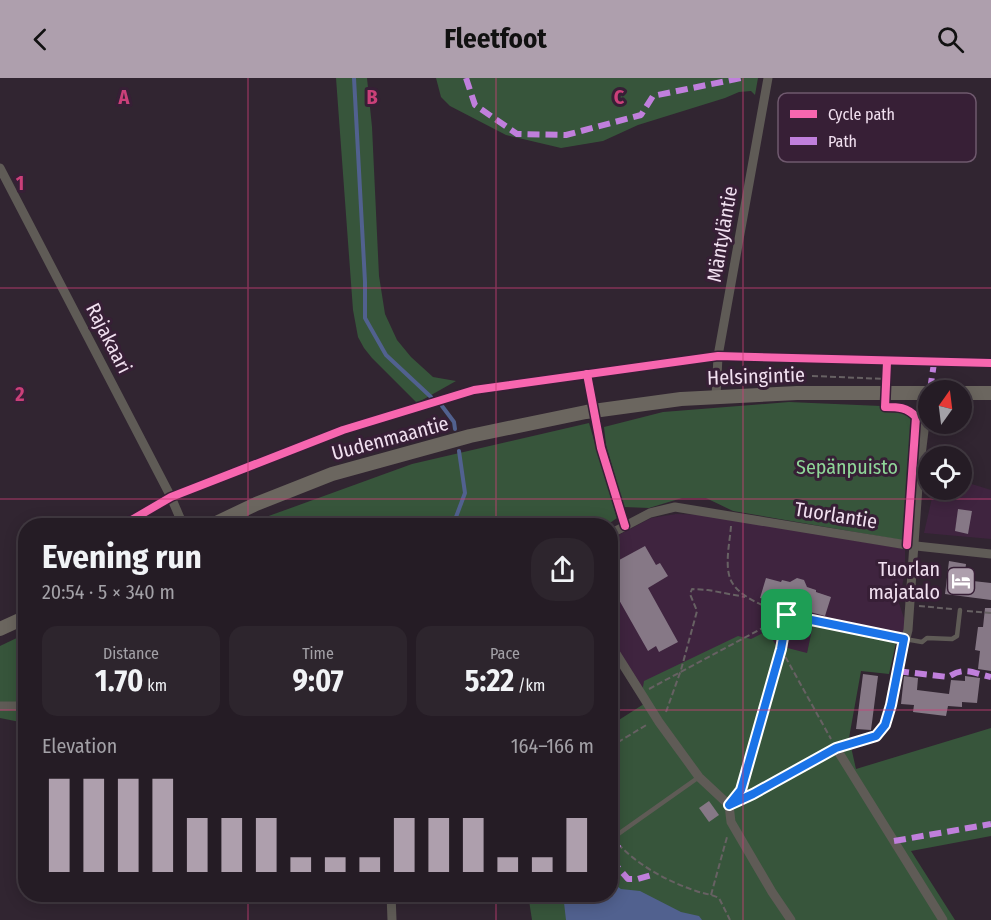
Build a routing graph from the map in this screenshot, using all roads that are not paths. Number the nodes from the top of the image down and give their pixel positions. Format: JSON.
{"nodes":[{"id":1,"x":768,"y":78,"type":"edge"},
{"id":2,"x":0,"y":168,"type":"edge"},
{"id":3,"x":918,"y":393,"type":"edge"},
{"id":4,"x":972,"y":393,"type":"edge"},
{"id":5,"x":991,"y":393,"type":"edge"},
{"id":6,"x":716,"y":397,"type":"junction"},
{"id":7,"x":586,"y":412,"type":"joint"},
{"id":8,"x":924,"y":434,"type":"edge"},
{"id":9,"x":180,"y":518,"type":"edge"},
{"id":10,"x":227,"y":518,"type":"edge"},
{"id":11,"x":618,"y":530,"type":"edge"},
{"id":12,"x":914,"y":546,"type":"junction"},
{"id":13,"x":991,"y":554,"type":"edge"},
{"id":14,"x":960,"y":610,"type":"road end"},
{"id":15,"x":18,"y":620,"type":"edge"},
{"id":16,"x":0,"y":629,"type":"edge"},
{"id":17,"x":904,"y":639,"type":"junction"},
{"id":18,"x":618,"y":656,"type":"edge"},
{"id":19,"x":0,"y":706,"type":"edge"},
{"id":20,"x":18,"y":706,"type":"edge"},
{"id":21,"x":836,"y":748,"type":"junction"},
{"id":22,"x":699,"y":777,"type":"junction"},
{"id":23,"x":729,"y":805,"type":"junction"},
{"id":24,"x":618,"y":834,"type":"edge"},
{"id":25,"x":391,"y":902,"type":"edge"},
{"id":26,"x":392,"y":920,"type":"edge"},
{"id":27,"x":791,"y":920,"type":"edge"},
{"id":28,"x":943,"y":920,"type":"edge"}],
"edges":[{"from":1,"to":6,"type":"street","name":"Mäntyläntie"},
{"from":2,"to":9,"type":"street","name":"Rajakaari"},
{"from":3,"to":6,"type":"main road","name":"Helsingintie"},
{"from":4,"to":5,"type":"main road"},
{"from":6,"to":7,"type":"main road","name":"Helsingintie"},
{"from":7,"to":10,"type":"main road","name":"Uudenmaantie"},
{"from":8,"to":12,"type":"street"},
{"from":11,"to":12,"type":"street","name":"Tuorlantie"},
{"from":12,"to":13,"type":"street","name":"Tuorlantie"},
{"from":12,"to":17,"type":"street"},
{"from":14,"to":17,"type":"lane"},
{"from":15,"to":16,"type":"main road"},
{"from":17,"to":21,"type":"street"},
{"from":18,"to":22,"type":"street"},
{"from":19,"to":20,"type":"street"},
{"from":21,"to":23,"type":"street"},
{"from":21,"to":28,"type":"street"},
{"from":22,"to":23,"type":"street"},
{"from":22,"to":24,"type":"lane"},
{"from":23,"to":27,"type":"street"},
{"from":25,"to":26,"type":"street"}]}
